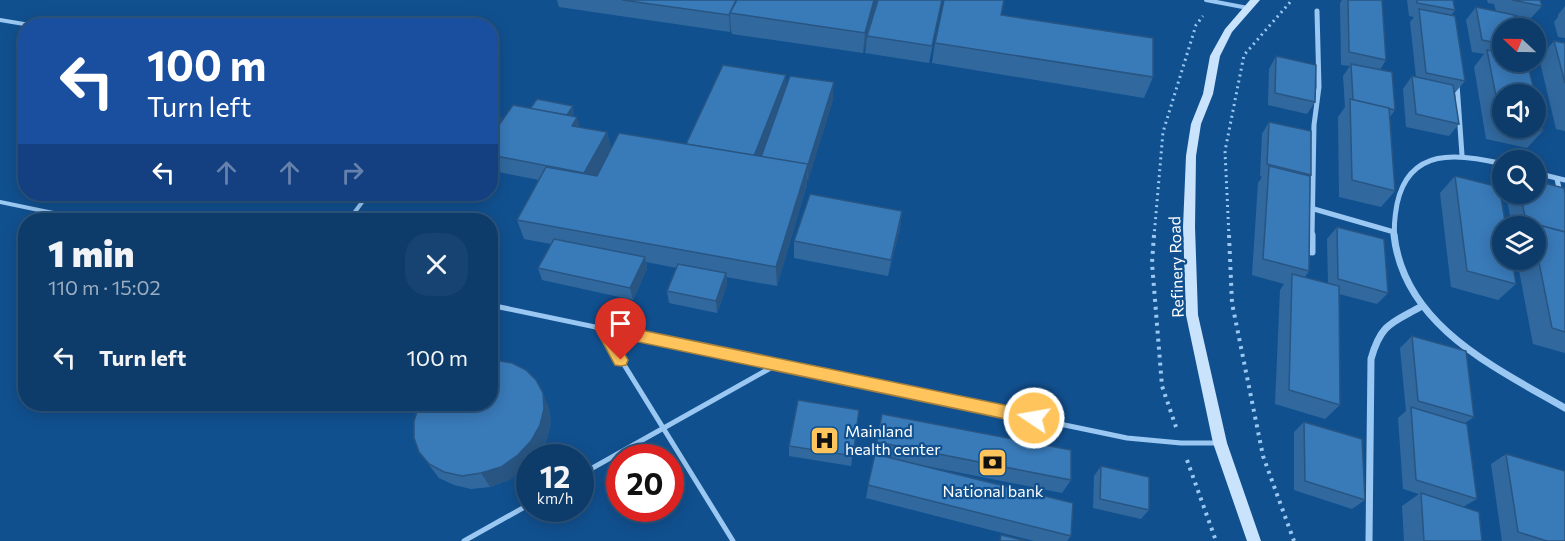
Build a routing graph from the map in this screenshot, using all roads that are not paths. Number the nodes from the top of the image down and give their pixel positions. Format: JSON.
{"nodes":[{"id":1,"x":1206,"y":0,"type":"edge"},
{"id":2,"x":1252,"y":4,"type":"edge"},
{"id":3,"x":1317,"y":11,"type":"dead end"},
{"id":4,"x":0,"y":20,"type":"edge"},
{"id":5,"x":18,"y":23,"type":"edge"},
{"id":6,"x":1456,"y":72,"type":"edge"},
{"id":7,"x":1462,"y":155,"type":"junction"},
{"id":8,"x":1492,"y":162,"type":"edge"},
{"id":9,"x":1546,"y":176,"type":"edge"},
{"id":10,"x":1557,"y":179,"type":"junction"},
{"id":11,"x":1565,"y":180,"type":"edge"},
{"id":12,"x":1561,"y":197,"type":"edge"},
{"id":13,"x":0,"y":202,"type":"edge"},
{"id":14,"x":1314,"y":209,"type":"junction"},
{"id":15,"x":53,"y":213,"type":"edge"},
{"id":16,"x":1394,"y":232,"type":"junction"},
{"id":17,"x":1312,"y":252,"type":"edge"},
{"id":18,"x":1422,"y":306,"type":"junction"},
{"id":19,"x":498,"y":307,"type":"edge"},
{"id":20,"x":602,"y":328,"type":"junction"},
{"id":21,"x":776,"y":364,"type":"junction"},
{"id":22,"x":1565,"y":408,"type":"edge"},
{"id":23,"x":662,"y":429,"type":"junction"},
{"id":24,"x":1220,"y":443,"type":"junction"},
{"id":25,"x":594,"y":467,"type":"edge"},
{"id":26,"x":516,"y":512,"type":"edge"},
{"id":27,"x":465,"y":541,"type":"edge"},
{"id":28,"x":733,"y":541,"type":"edge"},
{"id":29,"x":1254,"y":541,"type":"edge"},
{"id":30,"x":1369,"y":541,"type":"edge"}],
"edges":[{"from":1,"to":2,"type":"lane"},
{"from":2,"to":24,"type":"main road","name":"Refinery Road"},
{"from":3,"to":14,"type":"street"},
{"from":4,"to":5,"type":"lane"},
{"from":6,"to":7,"type":"street"},
{"from":7,"to":8,"type":"street"},
{"from":7,"to":16,"type":"street"},
{"from":9,"to":10,"type":"street"},
{"from":10,"to":11,"type":"street"},
{"from":10,"to":12,"type":"street"},
{"from":13,"to":15,"type":"lane"},
{"from":14,"to":16,"type":"street"},
{"from":14,"to":17,"type":"street"},
{"from":16,"to":18,"type":"street"},
{"from":18,"to":22,"type":"street"},
{"from":18,"to":30,"type":"street"},
{"from":19,"to":20,"type":"lane"},
{"from":20,"to":21,"type":"lane"},
{"from":20,"to":23,"type":"lane"},
{"from":21,"to":23,"type":"lane"},
{"from":21,"to":24,"type":"lane"},
{"from":23,"to":25,"type":"lane"},
{"from":23,"to":28,"type":"lane"},
{"from":24,"to":29,"type":"main road","name":"Refinery Road"},
{"from":26,"to":27,"type":"lane"}]}
